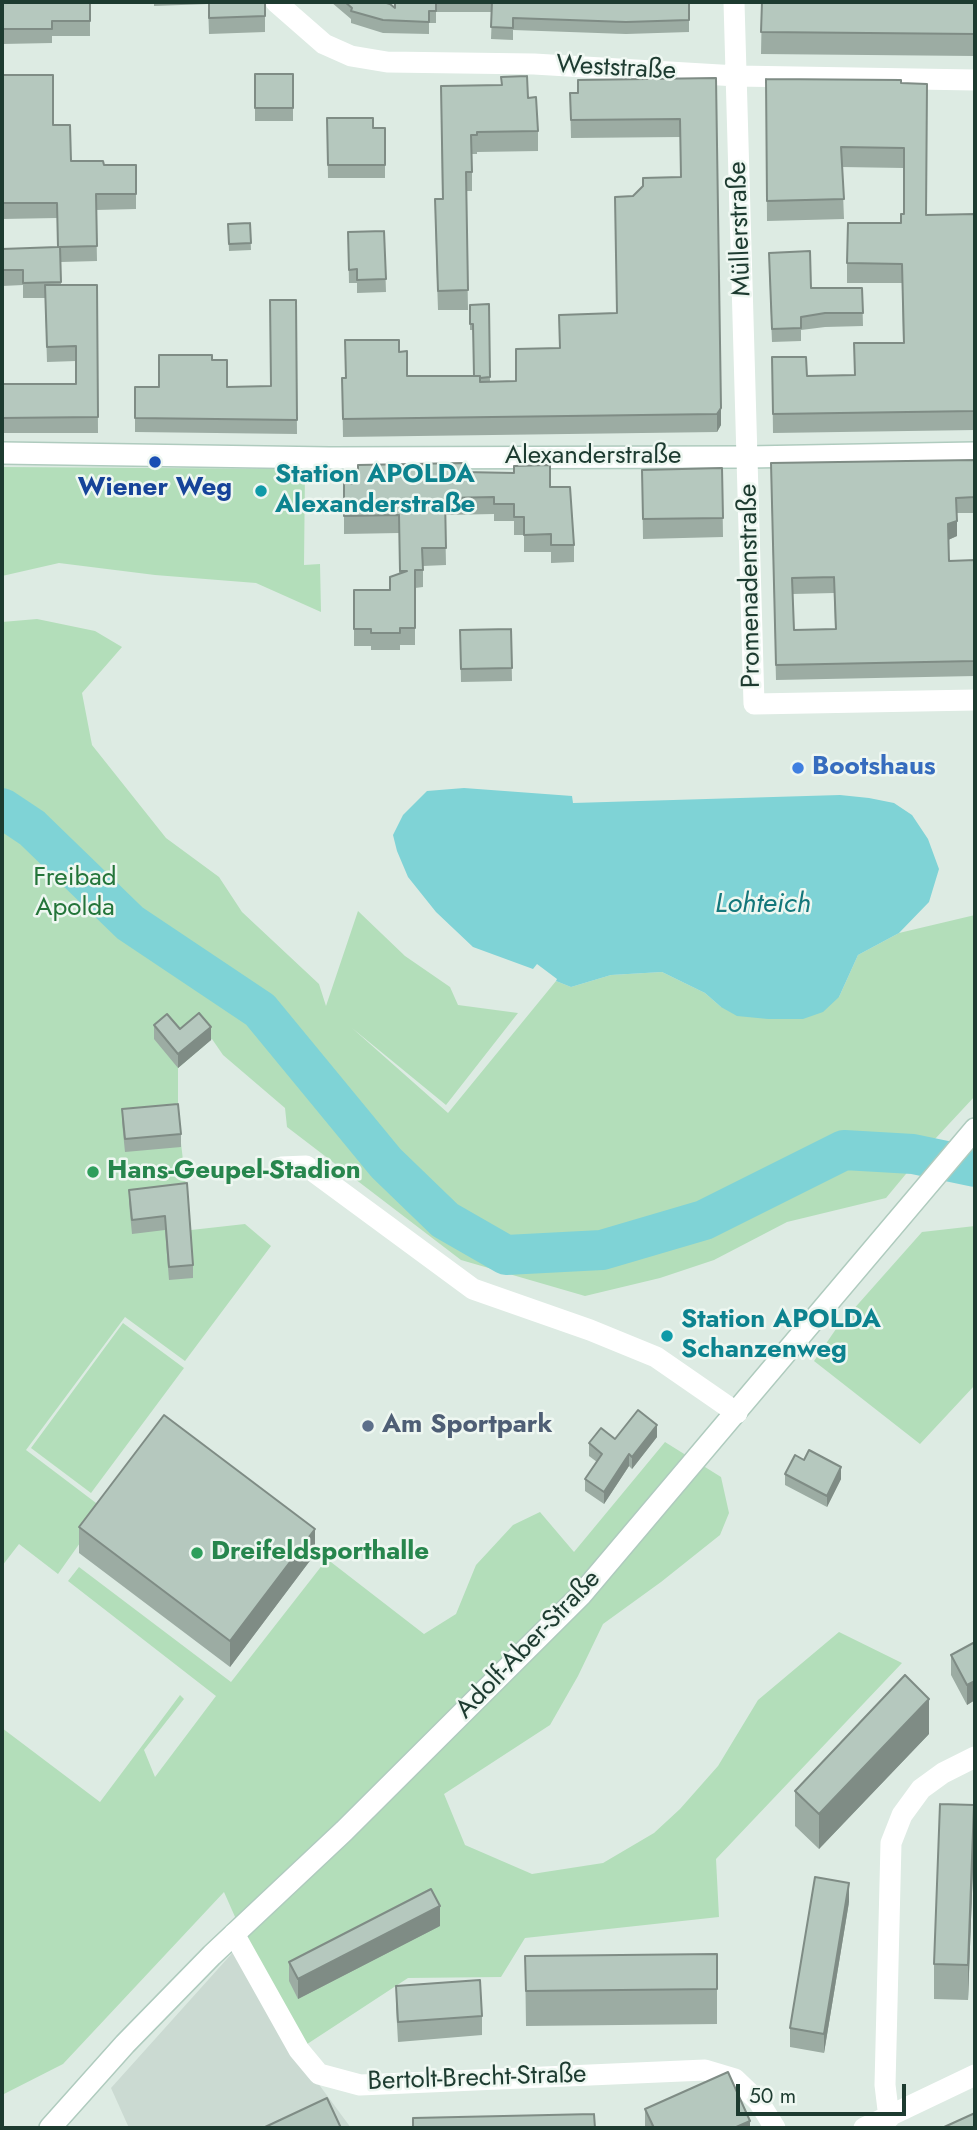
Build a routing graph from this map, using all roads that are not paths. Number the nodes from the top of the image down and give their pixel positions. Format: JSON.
{"nodes":[{"id":1,"x":276,"y":2,"type":"edge"},
{"id":2,"x":734,"y":2,"type":"edge"},
{"id":3,"x":737,"y":76,"type":"junction"},
{"id":4,"x":975,"y":79,"type":"edge"},
{"id":5,"x":2,"y":453,"type":"edge"},
{"id":6,"x":975,"y":453,"type":"edge"},
{"id":7,"x":748,"y":457,"type":"junction"},
{"id":8,"x":975,"y":700,"type":"edge"},
{"id":9,"x":970,"y":1136,"type":"edge"},
{"id":10,"x":281,"y":1167,"type":"dead end"},
{"id":11,"x":737,"y":1413,"type":"junction"},
{"id":12,"x":975,"y":1757,"type":"edge"},
{"id":13,"x":234,"y":1934,"type":"junction"},
{"id":14,"x":975,"y":2075,"type":"edge"},
{"id":15,"x":889,"y":2118,"type":"junction"},
{"id":16,"x":50,"y":2128,"type":"edge"},
{"id":17,"x":775,"y":2128,"type":"edge"},
{"id":18,"x":864,"y":2128,"type":"edge"}],
"edges":[{"from":1,"to":3,"type":"street","name":"Weststraße"},
{"from":2,"to":3,"type":"street","name":"Müllerstraße"},
{"from":3,"to":4,"type":"street","name":"Weststraße"},
{"from":3,"to":7,"type":"street","name":"Müllerstraße"},
{"from":5,"to":7,"type":"street","name":"Alexanderstraße"},
{"from":6,"to":7,"type":"street","name":"Alexanderstraße"},
{"from":7,"to":8,"type":"street","name":"Promenadenstraße"},
{"from":9,"to":11,"type":"street","name":"Adolf-Aber-Straße"},
{"from":10,"to":11,"type":"street"},
{"from":11,"to":13,"type":"street","name":"Adolf-Aber-Straße"},
{"from":12,"to":15,"type":"street"},
{"from":13,"to":16,"type":"street","name":"Adolf-Aber-Straße"},
{"from":13,"to":17,"type":"street","name":"Bertolt-Brecht-Straße"},
{"from":14,"to":15,"type":"street"},
{"from":15,"to":18,"type":"street"}]}
